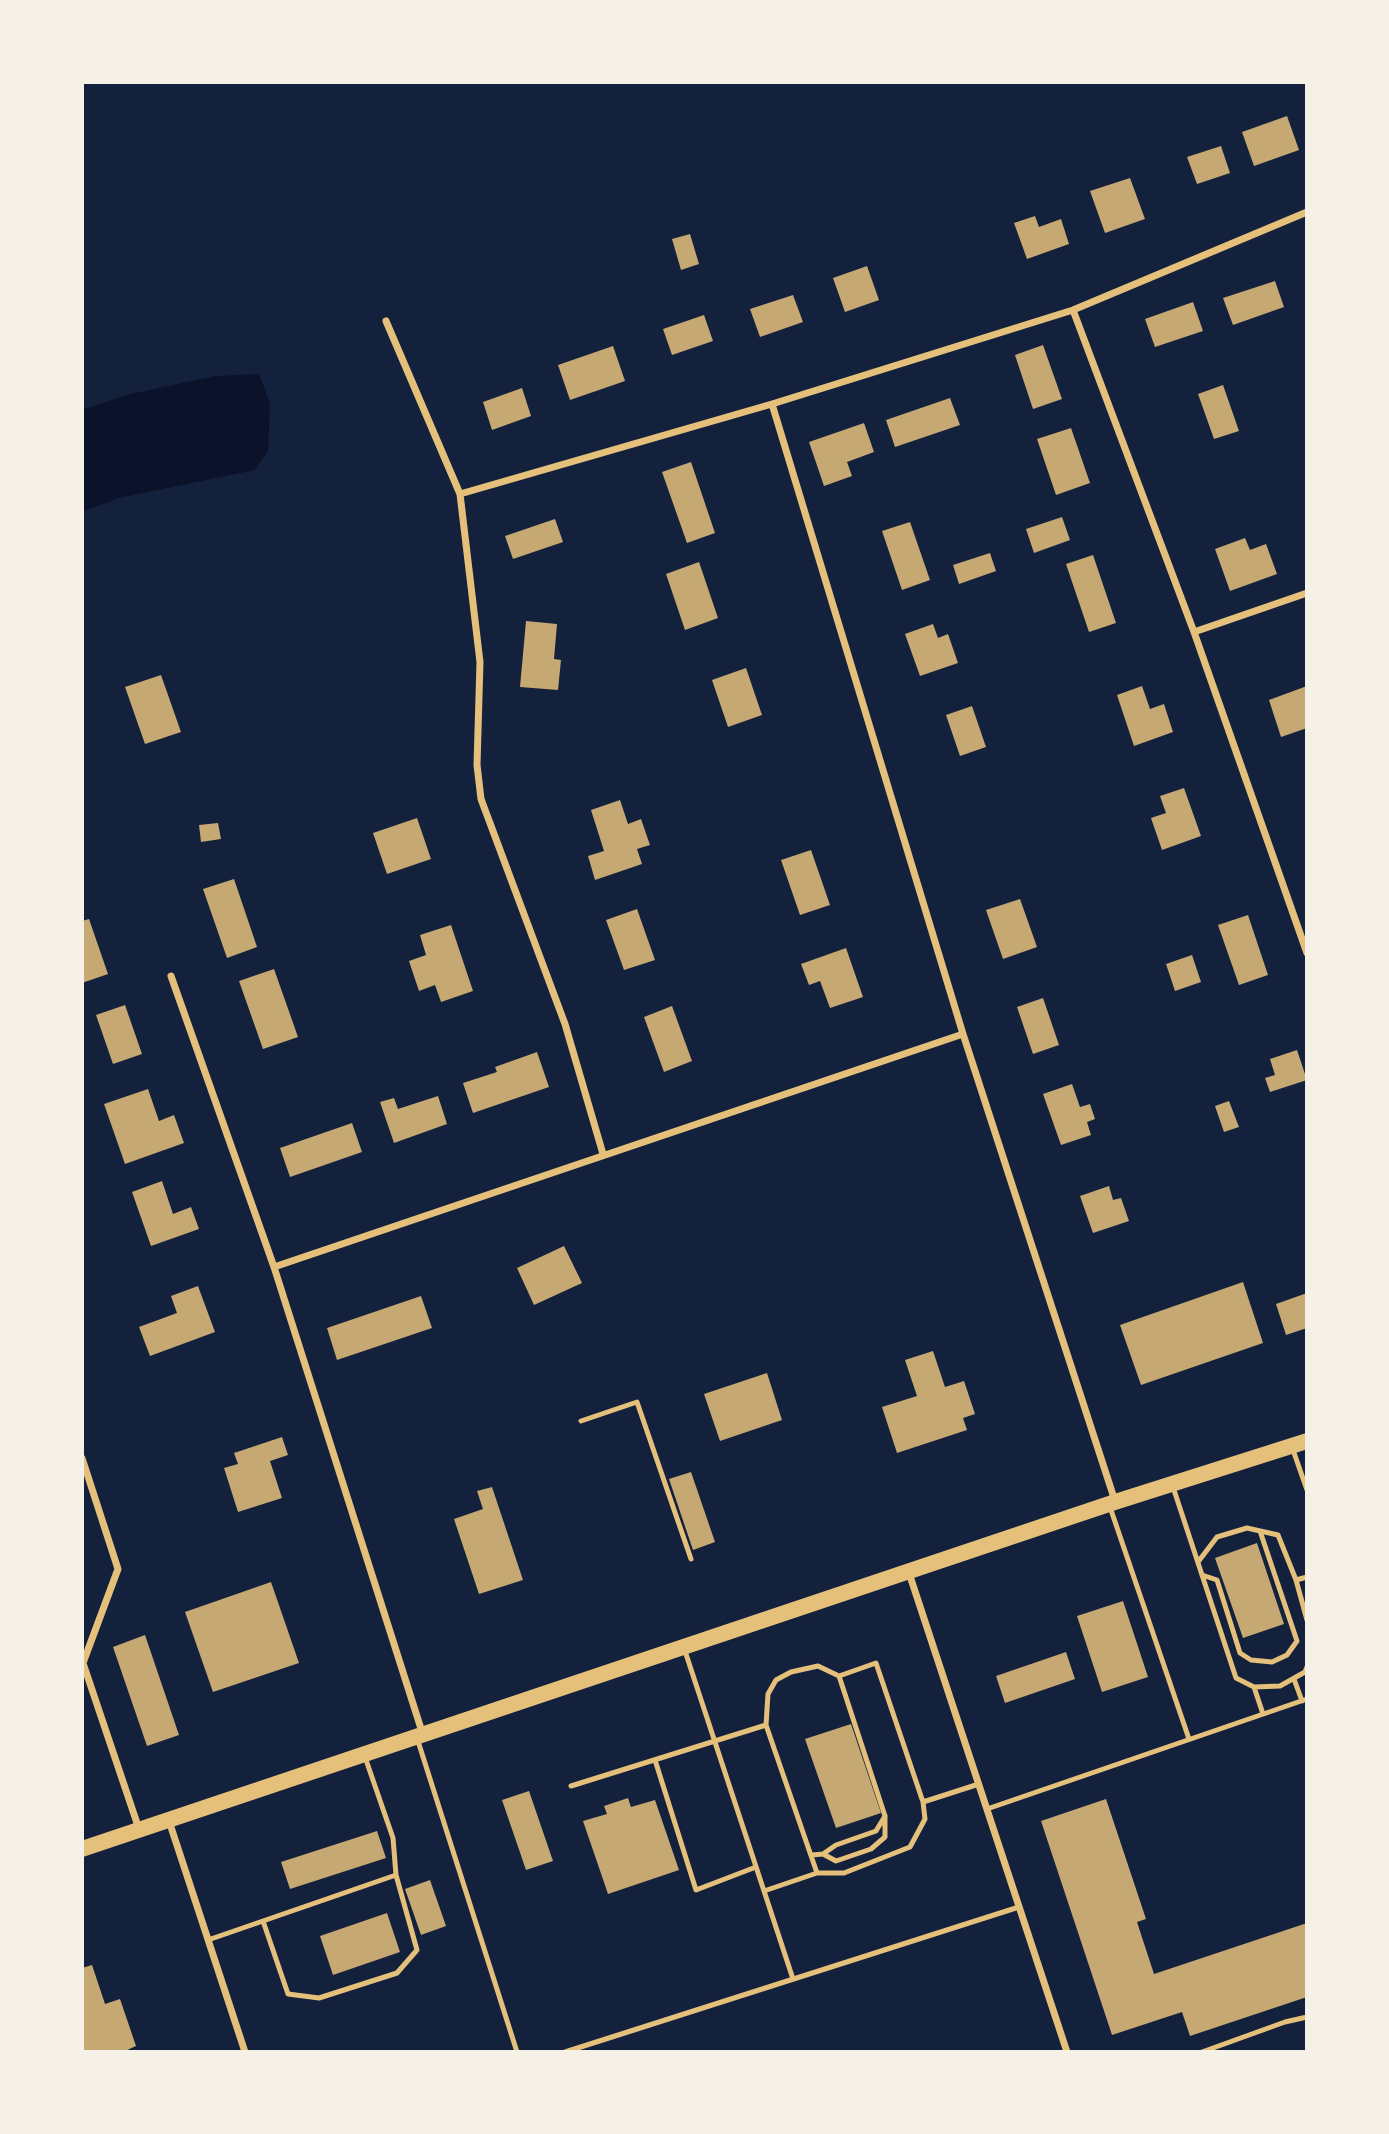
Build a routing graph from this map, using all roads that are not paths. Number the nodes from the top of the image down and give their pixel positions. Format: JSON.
{"nodes":[{"id":1,"x":1307,"y":212,"type":"edge"},
{"id":2,"x":1073,"y":310,"type":"junction"},
{"id":3,"x":386,"y":321,"type":"dead end"},
{"id":4,"x":772,"y":404,"type":"junction"},
{"id":5,"x":460,"y":494,"type":"junction"},
{"id":6,"x":1307,"y":593,"type":"edge"},
{"id":7,"x":1194,"y":632,"type":"junction"},
{"id":8,"x":1307,"y":953,"type":"edge"},
{"id":9,"x":171,"y":976,"type":"dead end"},
{"id":10,"x":963,"y":1034,"type":"junction"},
{"id":11,"x":603,"y":1154,"type":"junction"},
{"id":12,"x":274,"y":1267,"type":"junction"},
{"id":13,"x":581,"y":1421,"type":"dead end"},
{"id":14,"x":1299,"y":1444,"type":"edge"},
{"id":15,"x":82,"y":1458,"type":"edge"},
{"id":16,"x":1172,"y":1484,"type":"junction"},
{"id":17,"x":1307,"y":1490,"type":"edge"},
{"id":18,"x":1112,"y":1503,"type":"junction"},
{"id":19,"x":1260,"y":1531,"type":"junction"},
{"id":20,"x":691,"y":1559,"type":"dead end"},
{"id":21,"x":1198,"y":1562,"type":"junction"},
{"id":22,"x":909,"y":1573,"type":"junction"},
{"id":23,"x":1202,"y":1575,"type":"junction"},
{"id":24,"x":1307,"y":1577,"type":"edge"},
{"id":25,"x":1296,"y":1580,"type":"junction"},
{"id":26,"x":1307,"y":1620,"type":"edge"},
{"id":27,"x":684,"y":1648,"type":"junction"},
{"id":28,"x":1307,"y":1667,"type":"edge"},
{"id":29,"x":839,"y":1676,"type":"junction"},
{"id":30,"x":1294,"y":1679,"type":"junction"},
{"id":31,"x":1254,"y":1687,"type":"junction"},
{"id":32,"x":1304,"y":1700,"type":"edge"},
{"id":33,"x":1263,"y":1714,"type":"junction"},
{"id":34,"x":766,"y":1725,"type":"junction"},
{"id":35,"x":420,"y":1736,"type":"junction"},
{"id":36,"x":1189,"y":1739,"type":"junction"},
{"id":37,"x":715,"y":1742,"type":"junction"},
{"id":38,"x":365,"y":1755,"type":"junction"},
{"id":39,"x":655,"y":1760,"type":"junction"},
{"id":40,"x":979,"y":1784,"type":"junction"},
{"id":41,"x":571,"y":1786,"type":"dead end"},
{"id":42,"x":923,"y":1802,"type":"junction"},
{"id":43,"x":987,"y":1809,"type":"junction"},
{"id":44,"x":885,"y":1816,"type":"junction"},
{"id":45,"x":169,"y":1821,"type":"junction"},
{"id":46,"x":140,"y":1830,"type":"junction"},
{"id":47,"x":82,"y":1849,"type":"edge"},
{"id":48,"x":823,"y":1854,"type":"junction"},
{"id":49,"x":812,"y":1856,"type":"junction"},
{"id":50,"x":757,"y":1867,"type":"junction"},
{"id":51,"x":817,"y":1873,"type":"junction"},
{"id":52,"x":396,"y":1875,"type":"junction"},
{"id":53,"x":764,"y":1891,"type":"junction"},
{"id":54,"x":1019,"y":1907,"type":"junction"},
{"id":55,"x":263,"y":1921,"type":"junction"},
{"id":56,"x":208,"y":1940,"type":"junction"},
{"id":57,"x":793,"y":1979,"type":"junction"},
{"id":58,"x":1307,"y":2017,"type":"edge"},
{"id":59,"x":245,"y":2052,"type":"edge"},
{"id":60,"x":517,"y":2052,"type":"edge"},
{"id":61,"x":565,"y":2052,"type":"edge"},
{"id":62,"x":1067,"y":2052,"type":"edge"},
{"id":63,"x":1202,"y":2052,"type":"edge"}],
"edges":[{"from":1,"to":2,"type":"street"},
{"from":2,"to":4,"type":"street"},
{"from":2,"to":7,"type":"street"},
{"from":3,"to":5,"type":"street"},
{"from":4,"to":5,"type":"street"},
{"from":4,"to":10,"type":"street"},
{"from":5,"to":11,"type":"street"},
{"from":6,"to":7,"type":"street"},
{"from":7,"to":8,"type":"street"},
{"from":9,"to":12,"type":"street"},
{"from":10,"to":11,"type":"street"},
{"from":10,"to":18,"type":"street"},
{"from":11,"to":12,"type":"street"},
{"from":12,"to":35,"type":"street"},
{"from":13,"to":20,"type":"lane"},
{"from":14,"to":16,"type":"main road"},
{"from":14,"to":17,"type":"lane"},
{"from":15,"to":46,"type":"street"},
{"from":16,"to":18,"type":"main road"},
{"from":16,"to":21,"type":"lane"},
{"from":18,"to":22,"type":"main road"},
{"from":18,"to":36,"type":"lane"},
{"from":19,"to":21,"type":"lane"},
{"from":19,"to":23,"type":"lane"},
{"from":19,"to":25,"type":"lane"},
{"from":21,"to":23,"type":"lane"},
{"from":22,"to":27,"type":"main road"},
{"from":22,"to":40,"type":"street"},
{"from":23,"to":31,"type":"lane"},
{"from":24,"to":25,"type":"lane"},
{"from":25,"to":26,"type":"lane"},
{"from":27,"to":35,"type":"main road"},
{"from":27,"to":37,"type":"lane"},
{"from":28,"to":30,"type":"lane"},
{"from":29,"to":34,"type":"lane"},
{"from":29,"to":42,"type":"lane"},
{"from":29,"to":44,"type":"lane"},
{"from":30,"to":31,"type":"lane"},
{"from":30,"to":32,"type":"lane"},
{"from":31,"to":33,"type":"lane"},
{"from":32,"to":33,"type":"lane"},
{"from":33,"to":36,"type":"lane"},
{"from":34,"to":37,"type":"lane"},
{"from":34,"to":49,"type":"lane"},
{"from":35,"to":38,"type":"main road"},
{"from":35,"to":60,"type":"lane"},
{"from":36,"to":43,"type":"lane"},
{"from":37,"to":39,"type":"lane"},
{"from":37,"to":50,"type":"lane"},
{"from":38,"to":45,"type":"main road"},
{"from":38,"to":52,"type":"lane"},
{"from":39,"to":41,"type":"lane"},
{"from":39,"to":50,"type":"lane"},
{"from":40,"to":42,"type":"lane"},
{"from":40,"to":43,"type":"street"},
{"from":42,"to":51,"type":"lane"},
{"from":43,"to":54,"type":"street"},
{"from":44,"to":48,"type":"lane"},
{"from":44,"to":48,"type":"lane"},
{"from":45,"to":46,"type":"main road"},
{"from":45,"to":56,"type":"street"},
{"from":46,"to":47,"type":"main road"},
{"from":48,"to":49,"type":"lane"},
{"from":49,"to":51,"type":"lane"},
{"from":50,"to":53,"type":"lane"},
{"from":51,"to":53,"type":"lane"},
{"from":52,"to":55,"type":"lane"},
{"from":52,"to":55,"type":"lane"},
{"from":53,"to":57,"type":"lane"},
{"from":54,"to":57,"type":"lane"},
{"from":54,"to":62,"type":"street"},
{"from":55,"to":56,"type":"lane"},
{"from":56,"to":59,"type":"street"},
{"from":57,"to":61,"type":"lane"},
{"from":58,"to":63,"type":"lane"}]}
